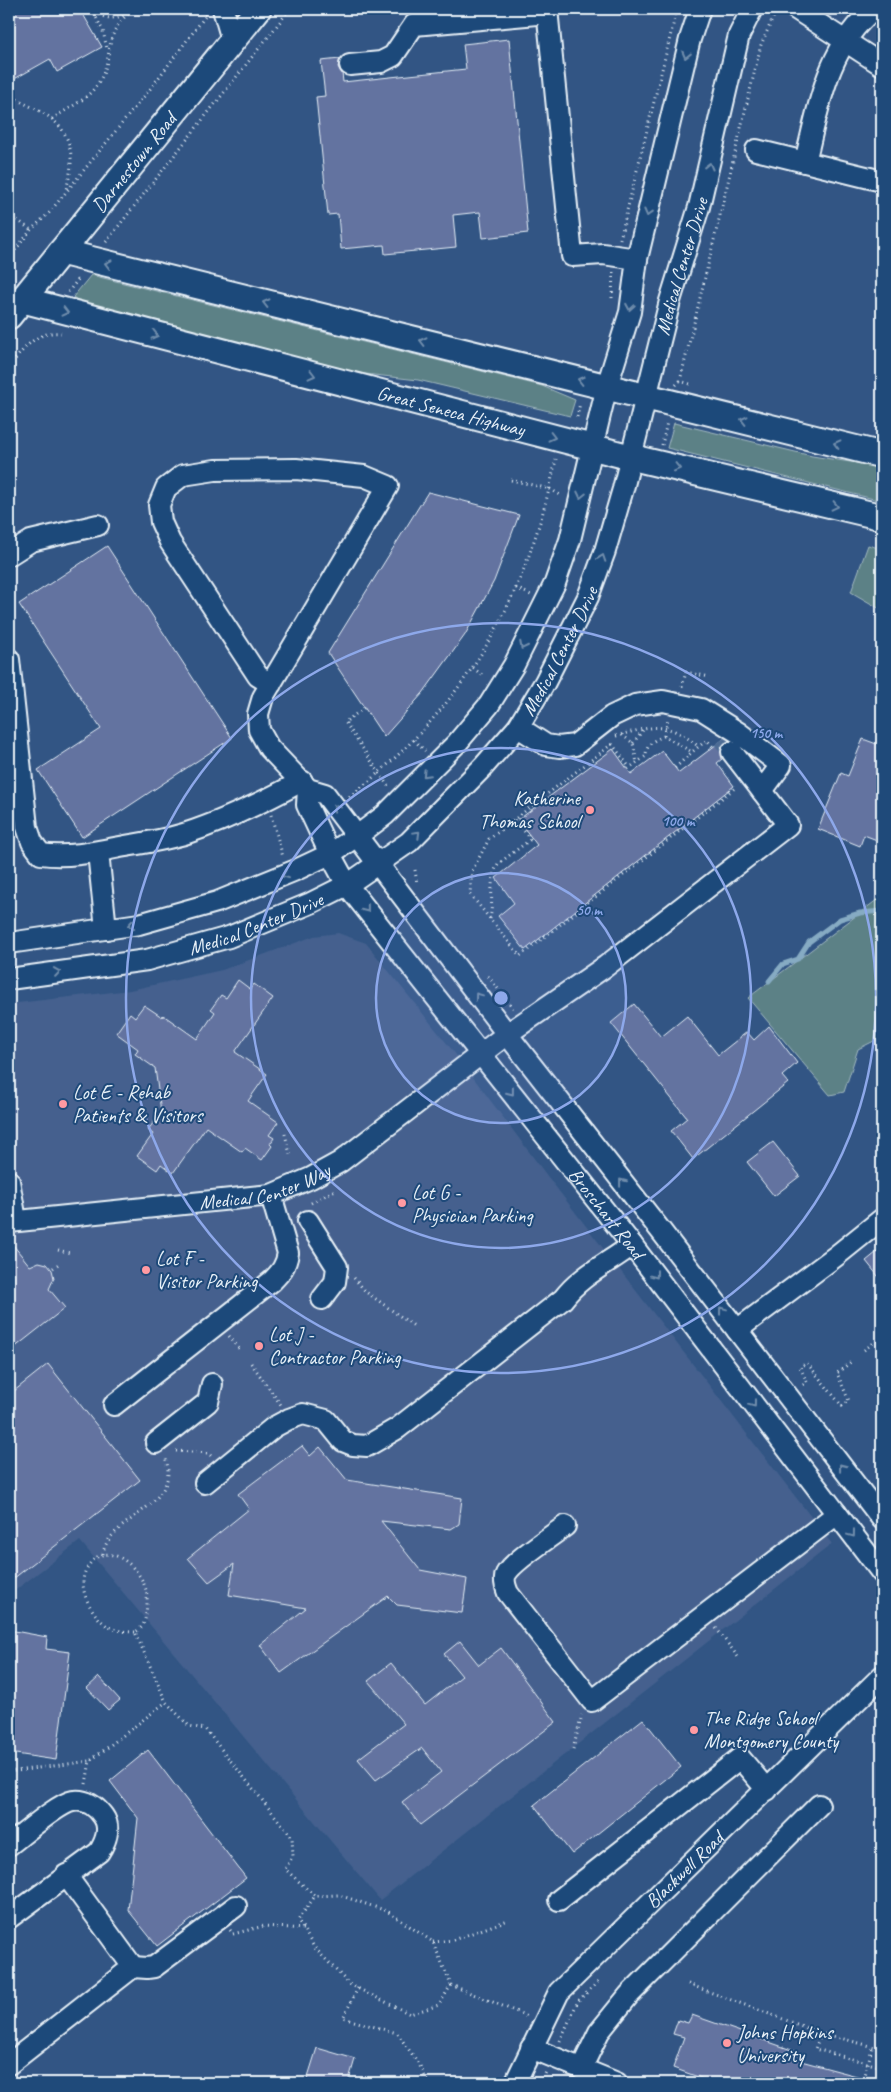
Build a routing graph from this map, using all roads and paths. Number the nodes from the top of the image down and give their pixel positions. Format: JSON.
{"nodes":[{"id":1,"x":136,"y":9,"type":"edge"},
{"id":2,"x":196,"y":9,"type":"edge"},
{"id":3,"x":210,"y":9,"type":"edge"},
{"id":4,"x":258,"y":9,"type":"edge"},
{"id":5,"x":290,"y":9,"type":"edge"},
{"id":6,"x":677,"y":9,"type":"edge"},
{"id":7,"x":700,"y":9,"type":"edge"},
{"id":8,"x":752,"y":9,"type":"edge"},
{"id":9,"x":777,"y":9,"type":"edge"},
{"id":10,"x":796,"y":9,"type":"edge"},
{"id":11,"x":874,"y":9,"type":"edge"},
{"id":12,"x":92,"y":10,"type":"edge"},
{"id":13,"x":548,"y":11,"type":"edge"},
{"id":14,"x":214,"y":12,"type":"edge"},
{"id":15,"x":128,"y":13,"type":"junction"},
{"id":16,"x":413,"y":17,"type":"edge"},
{"id":17,"x":232,"y":40,"type":"junction"},
{"id":18,"x":845,"y":40,"type":"junction"},
{"id":19,"x":108,"y":52,"type":"junction"},
{"id":20,"x":882,"y":64,"type":"edge"},
{"id":21,"x":350,"y":65,"type":"dead end"},
{"id":22,"x":9,"y":93,"type":"edge"},
{"id":23,"x":52,"y":118,"type":"junction"},
{"id":24,"x":756,"y":150,"type":"dead end"},
{"id":25,"x":805,"y":162,"type":"junction"},
{"id":26,"x":882,"y":181,"type":"edge"},
{"id":27,"x":64,"y":195,"type":"junction"},
{"id":28,"x":9,"y":214,"type":"edge"},
{"id":29,"x":31,"y":230,"type":"junction"},
{"id":30,"x":110,"y":238,"type":"dead end"},
{"id":31,"x":619,"y":243,"type":"dead end"},
{"id":32,"x":61,"y":252,"type":"junction"},
{"id":33,"x":9,"y":258,"type":"edge"},
{"id":34,"x":637,"y":258,"type":"junction"},
{"id":35,"x":82,"y":275,"type":"dead end"},
{"id":36,"x":67,"y":294,"type":"dead end"},
{"id":37,"x":16,"y":308,"type":"edge"},
{"id":38,"x":42,"y":327,"type":"dead end"},
{"id":39,"x":45,"y":334,"type":"dead end"},
{"id":40,"x":680,"y":381,"type":"dead end"},
{"id":41,"x":607,"y":386,"type":"junction"},
{"id":42,"x":646,"y":396,"type":"junction"},
{"id":43,"x":580,"y":403,"type":"dead end"},
{"id":44,"x":577,"y":417,"type":"dead end"},
{"id":45,"x":666,"y":424,"type":"dead end"},
{"id":46,"x":592,"y":447,"type":"junction"},
{"id":47,"x":661,"y":447,"type":"dead end"},
{"id":48,"x":558,"y":451,"type":"dead end"},
{"id":49,"x":882,"y":455,"type":"edge"},
{"id":50,"x":630,"y":457,"type":"junction"},
{"id":51,"x":511,"y":480,"type":"dead end"},
{"id":52,"x":550,"y":489,"type":"junction"},
{"id":53,"x":564,"y":497,"type":"dead end"},
{"id":54,"x":882,"y":517,"type":"edge"},
{"id":55,"x":98,"y":525,"type":"dead end"},
{"id":56,"x":9,"y":555,"type":"edge"},
{"id":57,"x":516,"y":588,"type":"junction"},
{"id":58,"x":531,"y":595,"type":"dead end"},
{"id":59,"x":9,"y":660,"type":"edge"},
{"id":60,"x":473,"y":668,"type":"junction"},
{"id":61,"x":485,"y":676,"type":"dead end"},
{"id":62,"x":710,"y":678,"type":"dead end"},
{"id":63,"x":270,"y":684,"type":"junction"},
{"id":64,"x":681,"y":691,"type":"dead end"},
{"id":65,"x":364,"y":708,"type":"dead end"},
{"id":66,"x":701,"y":710,"type":"junction"},
{"id":67,"x":518,"y":727,"type":"junction"},
{"id":68,"x":666,"y":728,"type":"junction"},
{"id":69,"x":643,"y":730,"type":"junction"},
{"id":70,"x":632,"y":732,"type":"junction"},
{"id":71,"x":622,"y":735,"type":"junction"},
{"id":72,"x":664,"y":736,"type":"junction"},
{"id":73,"x":614,"y":737,"type":"dead end"},
{"id":74,"x":607,"y":739,"type":"dead end"},
{"id":75,"x":414,"y":740,"type":"junction"},
{"id":76,"x":633,"y":743,"type":"junction"},
{"id":77,"x":612,"y":744,"type":"junction"},
{"id":78,"x":723,"y":746,"type":"junction"},
{"id":79,"x":698,"y":747,"type":"junction"},
{"id":80,"x":425,"y":751,"type":"dead end"},
{"id":81,"x":692,"y":752,"type":"junction"},
{"id":82,"x":637,"y":763,"type":"junction"},
{"id":83,"x":675,"y":768,"type":"dead end"},
{"id":84,"x":379,"y":774,"type":"junction"},
{"id":85,"x":741,"y":784,"type":"dead end"},
{"id":86,"x":305,"y":785,"type":"junction"},
{"id":87,"x":388,"y":786,"type":"dead end"},
{"id":88,"x":762,"y":792,"type":"junction"},
{"id":89,"x":267,"y":800,"type":"junction"},
{"id":90,"x":343,"y":801,"type":"dead end"},
{"id":91,"x":514,"y":820,"type":"junction"},
{"id":92,"x":357,"y":836,"type":"junction"},
{"id":93,"x":98,"y":852,"type":"junction"},
{"id":94,"x":330,"y":854,"type":"junction"},
{"id":95,"x":283,"y":858,"type":"dead end"},
{"id":96,"x":378,"y":864,"type":"junction"},
{"id":97,"x":347,"y":885,"type":"junction"},
{"id":98,"x":490,"y":919,"type":"junction"},
{"id":99,"x":106,"y":929,"type":"junction"},
{"id":100,"x":9,"y":943,"type":"edge"},
{"id":101,"x":9,"y":979,"type":"edge"},
{"id":102,"x":507,"y":1034,"type":"junction"},
{"id":103,"x":481,"y":1054,"type":"junction"},
{"id":104,"x":285,"y":1134,"type":"dead end"},
{"id":105,"x":291,"y":1158,"type":"dead end"},
{"id":106,"x":9,"y":1181,"type":"edge"},
{"id":107,"x":336,"y":1189,"type":"dead end"},
{"id":108,"x":271,"y":1195,"type":"junction"},
{"id":109,"x":310,"y":1212,"type":"joint"},
{"id":110,"x":882,"y":1218,"type":"edge"},
{"id":111,"x":13,"y":1221,"type":"edge"},
{"id":112,"x":632,"y":1245,"type":"junction"},
{"id":113,"x":58,"y":1250,"type":"dead end"},
{"id":114,"x":70,"y":1253,"type":"dead end"},
{"id":115,"x":60,"y":1263,"type":"dead end"},
{"id":116,"x":53,"y":1268,"type":"dead end"},
{"id":117,"x":353,"y":1274,"type":"dead end"},
{"id":118,"x":322,"y":1299,"type":"dead end"},
{"id":119,"x":414,"y":1326,"type":"dead end"},
{"id":120,"x":736,"y":1330,"type":"junction"},
{"id":121,"x":882,"y":1337,"type":"edge"},
{"id":122,"x":231,"y":1339,"type":"dead end"},
{"id":123,"x":864,"y":1350,"type":"dead end"},
{"id":124,"x":242,"y":1351,"type":"dead end"},
{"id":125,"x":852,"y":1362,"type":"dead end"},
{"id":126,"x":250,"y":1363,"type":"dead end"},
{"id":127,"x":212,"y":1384,"type":"dead end"},
{"id":128,"x":803,"y":1385,"type":"dead end"},
{"id":129,"x":114,"y":1404,"type":"dead end"},
{"id":130,"x":289,"y":1419,"type":"junction"},
{"id":131,"x":159,"y":1446,"type":"junction"},
{"id":132,"x":224,"y":1468,"type":"junction"},
{"id":133,"x":205,"y":1483,"type":"dead end"},
{"id":134,"x":837,"y":1514,"type":"junction"},
{"id":135,"x":882,"y":1520,"type":"edge"},
{"id":136,"x":565,"y":1526,"type":"dead end"},
{"id":137,"x":103,"y":1554,"type":"junction"},
{"id":138,"x":882,"y":1573,"type":"edge"},
{"id":139,"x":706,"y":1614,"type":"junction"},
{"id":140,"x":135,"y":1632,"type":"junction"},
{"id":141,"x":738,"y":1657,"type":"dead end"},
{"id":142,"x":882,"y":1676,"type":"edge"},
{"id":143,"x":166,"y":1702,"type":"junction"},
{"id":144,"x":582,"y":1714,"type":"dead end"},
{"id":145,"x":573,"y":1749,"type":"dead end"},
{"id":146,"x":90,"y":1761,"type":"junction"},
{"id":147,"x":9,"y":1772,"type":"edge"},
{"id":148,"x":767,"y":1790,"type":"junction"},
{"id":149,"x":82,"y":1802,"type":"junction"},
{"id":150,"x":819,"y":1805,"type":"dead end"},
{"id":151,"x":9,"y":1845,"type":"edge"},
{"id":152,"x":66,"y":1875,"type":"junction"},
{"id":153,"x":315,"y":1896,"type":"junction"},
{"id":154,"x":559,"y":1900,"type":"dead end"},
{"id":155,"x":236,"y":1906,"type":"dead end"},
{"id":156,"x":9,"y":1918,"type":"edge"},
{"id":157,"x":219,"y":1919,"type":"junction"},
{"id":158,"x":508,"y":1920,"type":"dead end"},
{"id":159,"x":304,"y":1929,"type":"junction"},
{"id":160,"x":433,"y":1942,"type":"junction"},
{"id":161,"x":133,"y":1966,"type":"junction"},
{"id":162,"x":688,"y":1984,"type":"dead end"},
{"id":163,"x":451,"y":1986,"type":"junction"},
{"id":164,"x":358,"y":1988,"type":"junction"},
{"id":165,"x":541,"y":2027,"type":"junction"},
{"id":166,"x":821,"y":2033,"type":"junction"},
{"id":167,"x":562,"y":2036,"type":"dead end"},
{"id":168,"x":531,"y":2048,"type":"junction"},
{"id":169,"x":872,"y":2048,"type":"junction"},
{"id":170,"x":882,"y":2049,"type":"edge"},
{"id":171,"x":9,"y":2064,"type":"edge"},
{"id":172,"x":868,"y":2064,"type":"junction"},
{"id":173,"x":882,"y":2067,"type":"edge"},
{"id":174,"x":548,"y":2069,"type":"dead end"},
{"id":175,"x":580,"y":2069,"type":"junction"},
{"id":176,"x":428,"y":2083,"type":"edge"},
{"id":177,"x":515,"y":2083,"type":"edge"},
{"id":178,"x":541,"y":2083,"type":"edge"},
{"id":179,"x":617,"y":2083,"type":"edge"},
{"id":180,"x":863,"y":2083,"type":"edge"}],
"edges":[{"from":1,"to":15,"type":"path"},
{"from":2,"to":14,"type":"path"},
{"from":3,"to":14,"type":"path"},
{"from":4,"to":17,"type":"main road","name":"Darnestown Road"},
{"from":5,"to":30,"type":"path"},
{"from":6,"to":31,"type":"path"},
{"from":7,"to":34,"type":"street","name":"Medical Center Drive","one_way":true},
{"from":42,"to":8,"type":"street","name":"Medical Center Drive","one_way":true},
{"from":9,"to":40,"type":"path"},
{"from":10,"to":18,"type":"street"},
{"from":11,"to":18,"type":"street"},
{"from":12,"to":15,"type":"path"},
{"from":12,"to":19,"type":"path"},
{"from":13,"to":16,"type":"street"},
{"from":13,"to":34,"type":"street"},
{"from":14,"to":17,"type":"street"},
{"from":14,"to":27,"type":"path"},
{"from":15,"to":19,"type":"path"},
{"from":16,"to":21,"type":"street"},
{"from":17,"to":32,"type":"main road","name":"Darnestown Road"},
{"from":18,"to":20,"type":"street"},
{"from":18,"to":25,"type":"street"},
{"from":19,"to":23,"type":"path"},
{"from":22,"to":23,"type":"path"},
{"from":23,"to":27,"type":"path"},
{"from":24,"to":25,"type":"street"},
{"from":25,"to":26,"type":"street"},
{"from":27,"to":29,"type":"path"},
{"from":28,"to":29,"type":"path"},
{"from":29,"to":33,"type":"path"},
{"from":32,"to":37,"type":"main road","name":"Darnestown Road"},
{"from":41,"to":32,"type":"main road","one_way":true},
{"from":34,"to":41,"type":"street","name":"Medical Center Drive","one_way":true},
{"from":35,"to":36,"type":"path"},
{"from":37,"to":46,"type":"main road","name":"Great Seneca Highway","one_way":true},
{"from":38,"to":39,"type":"path"},
{"from":41,"to":42,"type":"main road"},
{"from":41,"to":46,"type":"street","name":"Medical Center Drive"},
{"from":49,"to":42,"type":"main road","one_way":true},
{"from":42,"to":50,"type":"street","name":"Medical Center Drive"},
{"from":43,"to":44,"type":"path"},
{"from":45,"to":47,"type":"path"},
{"from":46,"to":50,"type":"main road","name":"Great Seneca Highway"},
{"from":46,"to":92,"type":"street","name":"Medical Center Drive","one_way":true},
{"from":48,"to":52,"type":"path"},
{"from":50,"to":54,"type":"main road","name":"Great Seneca Highway","one_way":true},
{"from":67,"to":50,"type":"street","name":"Medical Center Drive","one_way":true},
{"from":51,"to":52,"type":"path"},
{"from":52,"to":53,"type":"path"},
{"from":52,"to":57,"type":"path"},
{"from":55,"to":56,"type":"street"},
{"from":57,"to":58,"type":"path"},
{"from":57,"to":60,"type":"path"},
{"from":59,"to":93,"type":"street"},
{"from":60,"to":61,"type":"path"},
{"from":60,"to":75,"type":"path"},
{"from":62,"to":64,"type":"path"},
{"from":63,"to":63,"type":"street","name":"Broschart Road"},
{"from":63,"to":86,"type":"street","name":"Broschart Road"},
{"from":65,"to":84,"type":"path"},
{"from":66,"to":67,"type":"street"},
{"from":66,"to":78,"type":"street"},
{"from":66,"to":88,"type":"street"},
{"from":96,"to":67,"type":"street","name":"Medical Center Drive","one_way":true},
{"from":68,"to":69,"type":"path"},
{"from":68,"to":72,"type":"path"},
{"from":68,"to":79,"type":"path"},
{"from":69,"to":70,"type":"path"},
{"from":69,"to":76,"type":"path"},
{"from":70,"to":71,"type":"path"},
{"from":70,"to":76,"type":"path"},
{"from":71,"to":73,"type":"path"},
{"from":71,"to":76,"type":"path"},
{"from":72,"to":81,"type":"path"},
{"from":72,"to":82,"type":"path"},
{"from":74,"to":77,"type":"path"},
{"from":75,"to":80,"type":"path"},
{"from":75,"to":84,"type":"path"},
{"from":76,"to":82,"type":"path"},
{"from":77,"to":82,"type":"path"},
{"from":77,"to":91,"type":"path"},
{"from":78,"to":79,"type":"path"},
{"from":78,"to":88,"type":"street"},
{"from":79,"to":81,"type":"path"},
{"from":81,"to":83,"type":"path"},
{"from":84,"to":87,"type":"path"},
{"from":84,"to":90,"type":"path"},
{"from":85,"to":98,"type":"path"},
{"from":86,"to":89,"type":"street"},
{"from":92,"to":86,"type":"street","name":"Broschart Road","one_way":true},
{"from":86,"to":94,"type":"street","name":"Broschart Road"},
{"from":88,"to":102,"type":"street","name":"Medical Center Way"},
{"from":89,"to":93,"type":"street"},
{"from":89,"to":95,"type":"path"},
{"from":91,"to":98,"type":"path"},
{"from":91,"to":98,"type":"path"},
{"from":92,"to":94,"type":"street","name":"Medical Center Drive"},
{"from":92,"to":96,"type":"street","name":"Broschart Road"},
{"from":93,"to":99,"type":"street"},
{"from":94,"to":97,"type":"street","name":"Broschart Road"},
{"from":94,"to":99,"type":"street","name":"Medical Center Drive","one_way":true},
{"from":96,"to":97,"type":"street","name":"Medical Center Drive"},
{"from":102,"to":96,"type":"street","name":"Broschart Road","one_way":true},
{"from":101,"to":97,"type":"street","name":"Medical Center Drive","one_way":true},
{"from":97,"to":103,"type":"street","name":"Broschart Road","one_way":true},
{"from":99,"to":100,"type":"street","name":"Medical Center Drive"},
{"from":102,"to":103,"type":"street","name":"Medical Center Way"},
{"from":120,"to":102,"type":"street","name":"Broschart Road","one_way":true},
{"from":103,"to":108,"type":"street","name":"Medical Center Way"},
{"from":103,"to":112,"type":"street","name":"Broschart Road","one_way":true},
{"from":104,"to":105,"type":"path"},
{"from":106,"to":111,"type":"street"},
{"from":107,"to":109,"type":"path"},
{"from":108,"to":111,"type":"street","name":"Medical Center Way"},
{"from":108,"to":129,"type":"street"},
{"from":109,"to":118,"type":"street"},
{"from":110,"to":120,"type":"street"},
{"from":112,"to":130,"type":"street"},
{"from":112,"to":134,"type":"street","name":"Broschart Road","one_way":true},
{"from":113,"to":114,"type":"path"},
{"from":115,"to":116,"type":"path"},
{"from":117,"to":119,"type":"path"},
{"from":135,"to":120,"type":"street","name":"Broschart Road","one_way":true},
{"from":121,"to":123,"type":"path"},
{"from":122,"to":124,"type":"path"},
{"from":125,"to":128,"type":"path"},
{"from":126,"to":130,"type":"path"},
{"from":127,"to":131,"type":"street"},
{"from":130,"to":132,"type":"street"},
{"from":131,"to":132,"type":"path"},
{"from":131,"to":137,"type":"path"},
{"from":132,"to":133,"type":"street"},
{"from":134,"to":138,"type":"street","name":"Broschart Road","one_way":true},
{"from":134,"to":139,"type":"street"},
{"from":136,"to":139,"type":"street"},
{"from":137,"to":140,"type":"path"},
{"from":137,"to":140,"type":"path"},
{"from":139,"to":141,"type":"path"},
{"from":140,"to":143,"type":"path"},
{"from":142,"to":148,"type":"street","name":"Blackwell Road"},
{"from":143,"to":146,"type":"path"},
{"from":143,"to":153,"type":"path"},
{"from":144,"to":145,"type":"path"},
{"from":146,"to":147,"type":"path"},
{"from":146,"to":149,"type":"path"},
{"from":148,"to":154,"type":"street"},
{"from":148,"to":165,"type":"street","name":"Blackwell Road"},
{"from":149,"to":151,"type":"street"},
{"from":149,"to":152,"type":"street"},
{"from":150,"to":175,"type":"street"},
{"from":152,"to":156,"type":"street"},
{"from":152,"to":161,"type":"street"},
{"from":153,"to":159,"type":"path"},
{"from":153,"to":160,"type":"path"},
{"from":155,"to":157,"type":"street"},
{"from":157,"to":159,"type":"path"},
{"from":157,"to":161,"type":"street"},
{"from":158,"to":160,"type":"path"},
{"from":159,"to":164,"type":"path"},
{"from":160,"to":163,"type":"path"},
{"from":161,"to":171,"type":"street"},
{"from":162,"to":166,"type":"path"},
{"from":163,"to":164,"type":"path"},
{"from":163,"to":165,"type":"path"},
{"from":164,"to":176,"type":"path"},
{"from":165,"to":167,"type":"path"},
{"from":165,"to":168,"type":"street","name":"Blackwell Road"},
{"from":166,"to":169,"type":"path"},
{"from":166,"to":172,"type":"path"},
{"from":168,"to":175,"type":"street"},
{"from":168,"to":177,"type":"street","name":"Blackwell Road"},
{"from":169,"to":170,"type":"path"},
{"from":169,"to":172,"type":"path"},
{"from":172,"to":173,"type":"path"},
{"from":172,"to":180,"type":"path"},
{"from":174,"to":178,"type":"path"},
{"from":175,"to":179,"type":"street"}]}
